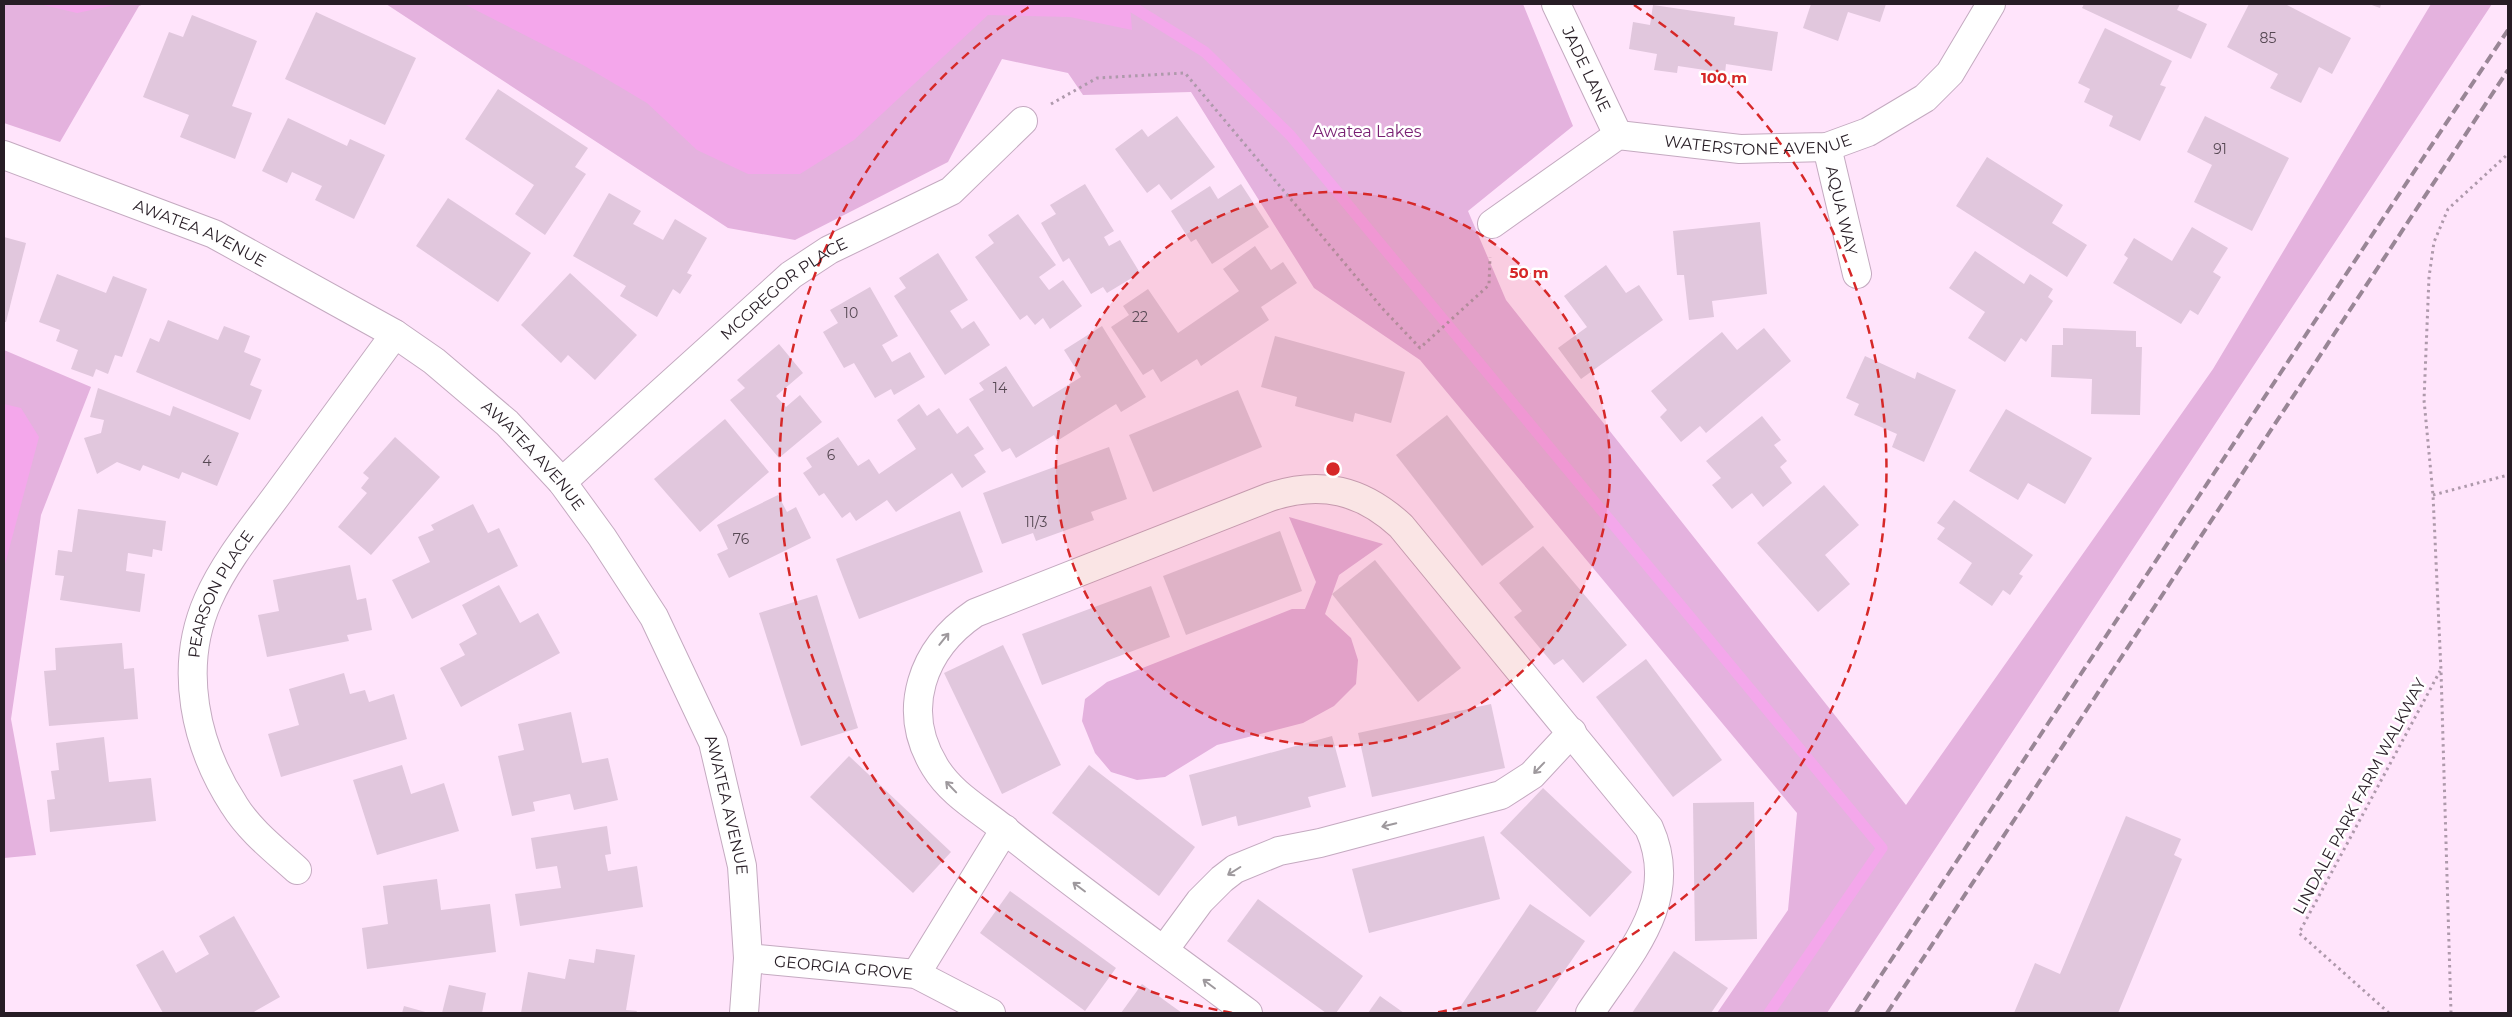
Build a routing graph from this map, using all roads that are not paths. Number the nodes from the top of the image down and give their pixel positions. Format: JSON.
{"nodes":[{"id":1,"x":1556,"y":4,"type":"edge"},
{"id":2,"x":1992,"y":4,"type":"edge"},
{"id":3,"x":1023,"y":121,"type":"road end"},
{"id":4,"x":1618,"y":135,"type":"junction"},
{"id":5,"x":1827,"y":147,"type":"junction"},
{"id":6,"x":4,"y":155,"type":"edge"},
{"id":7,"x":1492,"y":224,"type":"road end"},
{"id":8,"x":1857,"y":274,"type":"dead end"},
{"id":9,"x":395,"y":334,"type":"junction"},
{"id":10,"x":562,"y":482,"type":"junction"},
{"id":11,"x":1572,"y":732,"type":"junction"},
{"id":12,"x":1005,"y":829,"type":"junction"},
{"id":13,"x":297,"y":870,"type":"dead end"},
{"id":14,"x":1164,"y":950,"type":"junction"},
{"id":15,"x":748,"y":958,"type":"junction"},
{"id":16,"x":916,"y":974,"type":"junction"},
{"id":17,"x":744,"y":1013,"type":"edge"},
{"id":18,"x":991,"y":1013,"type":"edge"},
{"id":19,"x":1248,"y":1013,"type":"edge"},
{"id":20,"x":1590,"y":1013,"type":"edge"}],
"edges":[{"from":1,"to":4,"type":"street","name":"JADE LANE"},
{"from":2,"to":5,"type":"street","name":"WATERSTONE AVENUE"},
{"from":3,"to":10,"type":"street","name":"MCGREGOR PLACE"},
{"from":4,"to":5,"type":"street","name":"WATERSTONE AVENUE"},
{"from":4,"to":7,"type":"street"},
{"from":5,"to":8,"type":"street","name":"AQUA WAY"},
{"from":6,"to":9,"type":"street","name":"AWATEA AVENUE"},
{"from":9,"to":10,"type":"street","name":"AWATEA AVENUE"},
{"from":9,"to":13,"type":"street","name":"PEARSON PLACE"},
{"from":10,"to":15,"type":"street","name":"AWATEA AVENUE"},
{"from":12,"to":11,"type":"street","one_way":true},
{"from":11,"to":14,"type":"street","one_way":true},
{"from":11,"to":20,"type":"street"},
{"from":14,"to":12,"type":"street","one_way":true},
{"from":12,"to":16,"type":"street"},
{"from":19,"to":14,"type":"street","one_way":true},
{"from":15,"to":16,"type":"street","name":"GEORGIA GROVE"},
{"from":15,"to":17,"type":"street","name":"AWATEA AVENUE"},
{"from":16,"to":18,"type":"street","name":"GEORGIA GROVE"}]}
